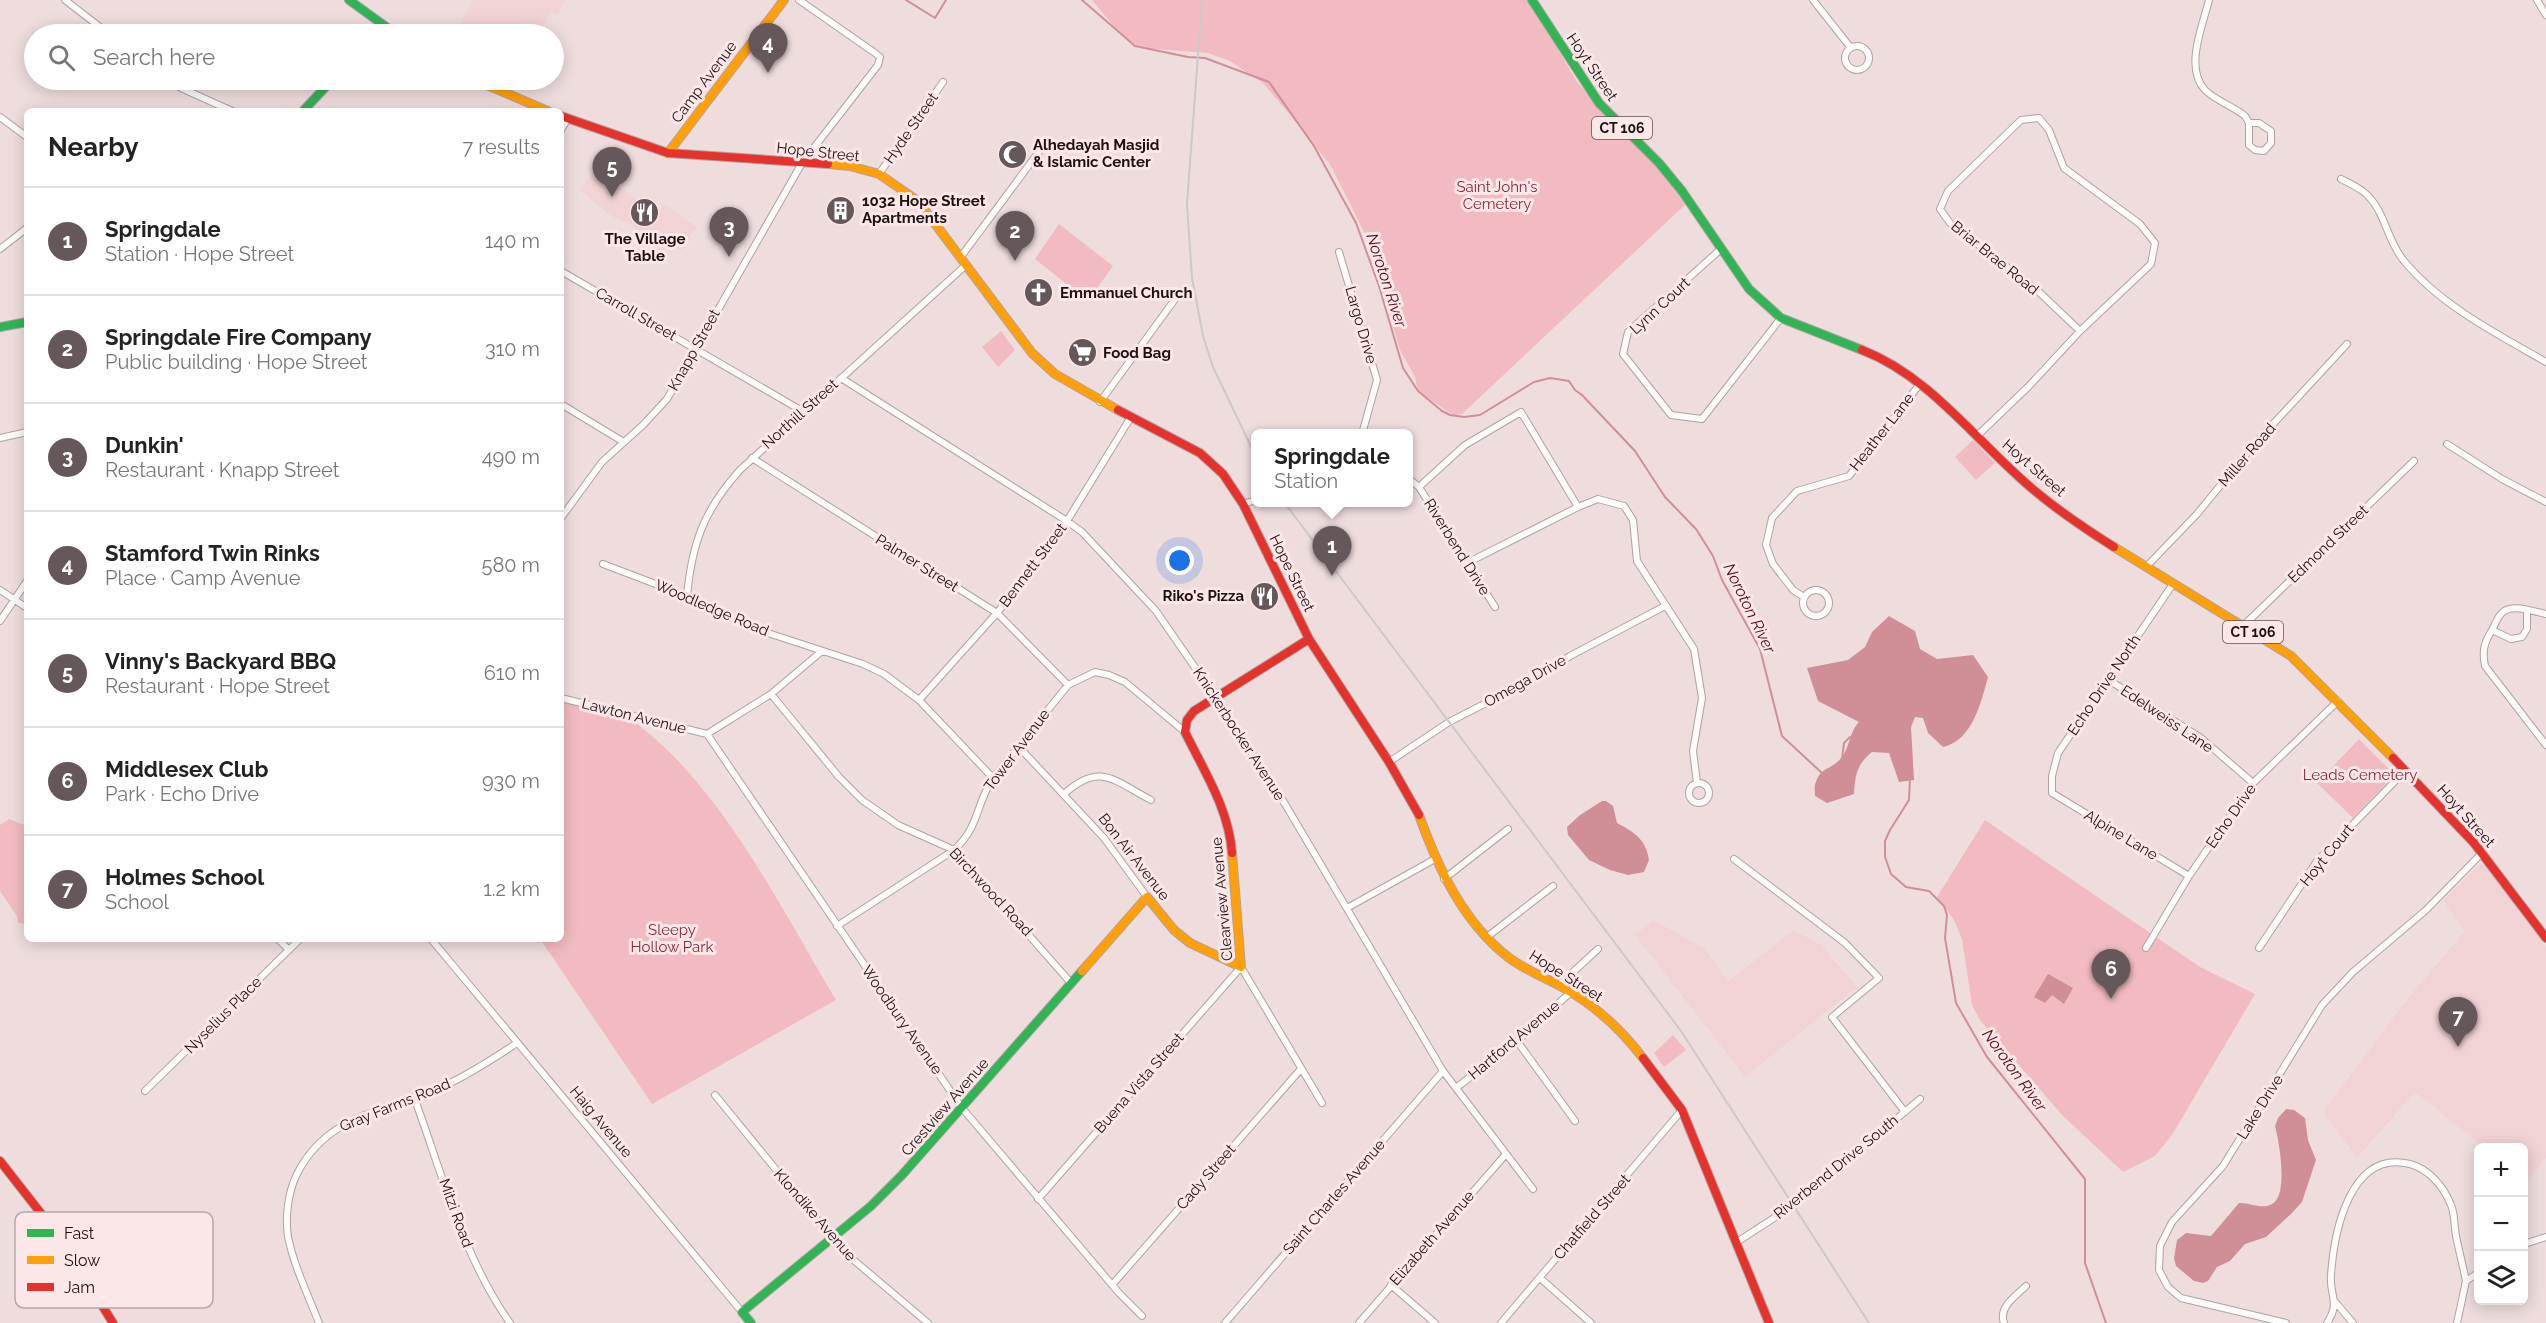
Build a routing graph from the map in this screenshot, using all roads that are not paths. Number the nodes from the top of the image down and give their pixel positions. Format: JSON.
{"nodes":[{"id":1,"x":65,"y":0,"type":"edge"},
{"id":2,"x":349,"y":0,"type":"edge"},
{"id":3,"x":784,"y":0,"type":"edge"},
{"id":4,"x":799,"y":0,"type":"edge"},
{"id":5,"x":1532,"y":0,"type":"edge"},
{"id":6,"x":1813,"y":0,"type":"edge"},
{"id":7,"x":2209,"y":0,"type":"edge"},
{"id":8,"x":2537,"y":0,"type":"edge"},
{"id":9,"x":2546,"y":15,"type":"edge"},
{"id":10,"x":96,"y":24,"type":"edge"},
{"id":11,"x":374,"y":24,"type":"edge"},
{"id":12,"x":1851,"y":48,"type":"dead end"},
{"id":13,"x":943,"y":82,"type":"dead end"},
{"id":14,"x":185,"y":90,"type":"edge"},
{"id":15,"x":323,"y":90,"type":"edge"},
{"id":16,"x":499,"y":90,"type":"edge"},
{"id":17,"x":225,"y":108,"type":"edge"},
{"id":18,"x":306,"y":108,"type":"edge"},
{"id":19,"x":541,"y":108,"type":"edge"},
{"id":20,"x":0,"y":117,"type":"edge"},
{"id":21,"x":565,"y":117,"type":"edge"},
{"id":22,"x":2249,"y":123,"type":"junction"},
{"id":23,"x":24,"y":135,"type":"edge"},
{"id":24,"x":1041,"y":149,"type":"dead end"},
{"id":25,"x":668,"y":153,"type":"junction"},
{"id":26,"x":802,"y":163,"type":"junction"},
{"id":27,"x":879,"y":174,"type":"junction"},
{"id":28,"x":2341,"y":179,"type":"dead end"},
{"id":29,"x":24,"y":230,"type":"edge"},
{"id":30,"x":0,"y":249,"type":"edge"},
{"id":31,"x":1721,"y":249,"type":"junction"},
{"id":32,"x":1339,"y":252,"type":"dead end"},
{"id":33,"x":963,"y":262,"type":"junction"},
{"id":34,"x":564,"y":273,"type":"edge"},
{"id":35,"x":1181,"y":291,"type":"dead end"},
{"id":36,"x":1781,"y":318,"type":"junction"},
{"id":37,"x":24,"y":323,"type":"edge"},
{"id":38,"x":0,"y":327,"type":"edge"},
{"id":39,"x":2080,"y":331,"type":"junction"},
{"id":40,"x":2347,"y":344,"type":"dead end"},
{"id":41,"x":694,"y":348,"type":"junction"},
{"id":42,"x":2546,"y":362,"type":"edge"},
{"id":43,"x":841,"y":378,"type":"junction"},
{"id":44,"x":1919,"y":385,"type":"junction"},
{"id":45,"x":1100,"y":402,"type":"junction"},
{"id":46,"x":564,"y":406,"type":"edge"},
{"id":47,"x":804,"y":412,"type":"junction"},
{"id":48,"x":1131,"y":417,"type":"junction"},
{"id":49,"x":1363,"y":429,"type":"edge"},
{"id":50,"x":24,"y":433,"type":"edge"},
{"id":51,"x":1978,"y":435,"type":"junction"},
{"id":52,"x":0,"y":438,"type":"edge"},
{"id":53,"x":622,"y":441,"type":"junction"},
{"id":54,"x":2447,"y":444,"type":"dead end"},
{"id":55,"x":752,"y":458,"type":"junction"},
{"id":56,"x":2414,"y":461,"type":"dead end"},
{"id":57,"x":1413,"y":482,"type":"edge"},
{"id":58,"x":1419,"y":487,"type":"junction"},
{"id":59,"x":1251,"y":502,"type":"edge"},
{"id":60,"x":2546,"y":502,"type":"edge"},
{"id":61,"x":1243,"y":504,"type":"junction"},
{"id":62,"x":1578,"y":507,"type":"junction"},
{"id":63,"x":564,"y":514,"type":"edge"},
{"id":64,"x":1067,"y":521,"type":"junction"},
{"id":65,"x":1467,"y":563,"type":"junction"},
{"id":66,"x":603,"y":564,"type":"dead end"},
{"id":67,"x":2147,"y":566,"type":"junction"},
{"id":68,"x":2173,"y":584,"type":"junction"},
{"id":69,"x":24,"y":585,"type":"edge"},
{"id":70,"x":0,"y":590,"type":"edge"},
{"id":71,"x":687,"y":596,"type":"junction"},
{"id":72,"x":1804,"y":597,"type":"junction"},
{"id":73,"x":14,"y":600,"type":"junction"},
{"id":74,"x":24,"y":606,"type":"edge"},
{"id":75,"x":1665,"y":606,"type":"junction"},
{"id":76,"x":1495,"y":607,"type":"dead end"},
{"id":77,"x":2527,"y":610,"type":"junction"},
{"id":78,"x":997,"y":613,"type":"junction"},
{"id":79,"x":2546,"y":615,"type":"edge"},
{"id":80,"x":0,"y":621,"type":"edge"},
{"id":81,"x":2243,"y":626,"type":"junction"},
{"id":82,"x":2492,"y":630,"type":"junction"},
{"id":83,"x":1309,"y":639,"type":"junction"},
{"id":84,"x":822,"y":651,"type":"junction"},
{"id":85,"x":2107,"y":679,"type":"junction"},
{"id":86,"x":1068,"y":685,"type":"junction"},
{"id":87,"x":771,"y":694,"type":"junction"},
{"id":88,"x":1216,"y":698,"type":"junction"},
{"id":89,"x":564,"y":699,"type":"edge"},
{"id":90,"x":919,"y":700,"type":"junction"},
{"id":91,"x":2338,"y":701,"type":"junction"},
{"id":92,"x":1185,"y":732,"type":"junction"},
{"id":93,"x":707,"y":734,"type":"junction"},
{"id":94,"x":2546,"y":745,"type":"edge"},
{"id":95,"x":1018,"y":746,"type":"junction"},
{"id":96,"x":1389,"y":762,"type":"junction"},
{"id":97,"x":2406,"y":770,"type":"junction"},
{"id":98,"x":993,"y":778,"type":"junction"},
{"id":99,"x":1697,"y":783,"type":"dead end"},
{"id":100,"x":2253,"y":783,"type":"junction"},
{"id":101,"x":2052,"y":793,"type":"joint"},
{"id":102,"x":1064,"y":794,"type":"junction"},
{"id":103,"x":1151,"y":800,"type":"dead end"},
{"id":104,"x":1508,"y":829,"type":"dead end"},
{"id":105,"x":954,"y":850,"type":"junction"},
{"id":106,"x":2482,"y":853,"type":"junction"},
{"id":107,"x":1435,"y":859,"type":"junction"},
{"id":108,"x":1734,"y":859,"type":"dead end"},
{"id":109,"x":2189,"y":876,"type":"junction"},
{"id":110,"x":1444,"y":879,"type":"junction"},
{"id":111,"x":1553,"y":886,"type":"dead end"},
{"id":112,"x":1147,"y":897,"type":"junction"},
{"id":113,"x":1347,"y":908,"type":"junction"},
{"id":114,"x":837,"y":926,"type":"junction"},
{"id":115,"x":1487,"y":937,"type":"junction"},
{"id":116,"x":2546,"y":938,"type":"edge"},
{"id":117,"x":281,"y":942,"type":"edge"},
{"id":118,"x":297,"y":942,"type":"edge"},
{"id":119,"x":433,"y":942,"type":"edge"},
{"id":120,"x":2146,"y":948,"type":"dead end"},
{"id":121,"x":2259,"y":948,"type":"dead end"},
{"id":122,"x":1598,"y":949,"type":"dead end"},
{"id":123,"x":289,"y":950,"type":"junction"},
{"id":124,"x":1240,"y":967,"type":"junction"},
{"id":125,"x":1071,"y":983,"type":"junction"},
{"id":126,"x":1558,"y":985,"type":"junction"},
{"id":127,"x":1571,"y":992,"type":"junction"},
{"id":128,"x":1517,"y":1041,"type":"junction"},
{"id":129,"x":517,"y":1043,"type":"junction"},
{"id":130,"x":1300,"y":1070,"type":"junction"},
{"id":131,"x":1443,"y":1071,"type":"junction"},
{"id":132,"x":1456,"y":1088,"type":"junction"},
{"id":133,"x":145,"y":1091,"type":"dead end"},
{"id":134,"x":715,"y":1095,"type":"dead end"},
{"id":135,"x":414,"y":1097,"type":"junction"},
{"id":136,"x":1920,"y":1099,"type":"dead end"},
{"id":137,"x":1322,"y":1103,"type":"dead end"},
{"id":138,"x":962,"y":1108,"type":"junction"},
{"id":139,"x":1682,"y":1110,"type":"junction"},
{"id":140,"x":1905,"y":1112,"type":"junction"},
{"id":141,"x":1575,"y":1121,"type":"dead end"},
{"id":142,"x":1506,"y":1154,"type":"junction"},
{"id":143,"x":0,"y":1161,"type":"edge"},
{"id":144,"x":1533,"y":1189,"type":"dead end"},
{"id":145,"x":1038,"y":1199,"type":"junction"},
{"id":146,"x":41,"y":1212,"type":"edge"},
{"id":147,"x":2546,"y":1237,"type":"edge"},
{"id":148,"x":832,"y":1238,"type":"junction"},
{"id":149,"x":1737,"y":1242,"type":"junction"},
{"id":150,"x":2528,"y":1242,"type":"edge"},
{"id":151,"x":2474,"y":1276,"type":"edge"},
{"id":152,"x":1540,"y":1278,"type":"junction"},
{"id":153,"x":2466,"y":1281,"type":"junction"},
{"id":154,"x":1112,"y":1285,"type":"junction"},
{"id":155,"x":1391,"y":1285,"type":"junction"},
{"id":156,"x":2026,"y":1286,"type":"dead end"},
{"id":157,"x":2336,"y":1303,"type":"junction"},
{"id":158,"x":105,"y":1308,"type":"edge"},
{"id":159,"x":742,"y":1312,"type":"junction"},
{"id":160,"x":1142,"y":1316,"type":"dead end"},
{"id":161,"x":113,"y":1323,"type":"edge"},
{"id":162,"x":319,"y":1323,"type":"edge"},
{"id":163,"x":510,"y":1323,"type":"edge"},
{"id":164,"x":751,"y":1323,"type":"edge"},
{"id":165,"x":928,"y":1323,"type":"edge"},
{"id":166,"x":1225,"y":1323,"type":"edge"},
{"id":167,"x":1359,"y":1323,"type":"edge"},
{"id":168,"x":1435,"y":1323,"type":"edge"},
{"id":169,"x":1501,"y":1323,"type":"edge"},
{"id":170,"x":1591,"y":1323,"type":"edge"},
{"id":171,"x":1769,"y":1323,"type":"edge"},
{"id":172,"x":2004,"y":1323,"type":"edge"},
{"id":173,"x":2286,"y":1323,"type":"edge"},
{"id":174,"x":2327,"y":1323,"type":"edge"},
{"id":175,"x":2353,"y":1323,"type":"edge"},
{"id":176,"x":2457,"y":1323,"type":"edge"}],
"edges":[{"from":1,"to":10,"type":"street"},
{"from":2,"to":11,"type":"main road"},
{"from":3,"to":25,"type":"main road","name":"Camp Avenue"},
{"from":4,"to":26,"type":"street","name":"Knapp Street"},
{"from":5,"to":31,"type":"main road","name":"Hoyt Street","number":"CT 106"},
{"from":6,"to":12,"type":"street"},
{"from":7,"to":22,"type":"street"},
{"from":8,"to":9,"type":"street"},
{"from":13,"to":27,"type":"street","name":"Hyde Street"},
{"from":14,"to":17,"type":"street"},
{"from":15,"to":18,"type":"main road"},
{"from":16,"to":19,"type":"main road"},
{"from":20,"to":23,"type":"street"},
{"from":21,"to":25,"type":"main road","name":"Hope Street"},
{"from":22,"to":22,"type":"street"},
{"from":24,"to":33,"type":"street","name":"Northill Street"},
{"from":25,"to":26,"type":"main road","name":"Hope Street"},
{"from":26,"to":27,"type":"main road","name":"Hope Street"},
{"from":26,"to":41,"type":"street","name":"Knapp Street"},
{"from":27,"to":33,"type":"main road","name":"Hope Street"},
{"from":28,"to":42,"type":"street"},
{"from":29,"to":30,"type":"street"},
{"from":31,"to":36,"type":"main road","name":"Hoyt Street","number":"CT 106"},
{"from":31,"to":36,"type":"street","name":"Lynn Court"},
{"from":32,"to":49,"type":"street","name":"Largo Drive"},
{"from":33,"to":43,"type":"street","name":"Northill Street"},
{"from":33,"to":45,"type":"main road","name":"Hope Street"},
{"from":34,"to":41,"type":"street","name":"Carroll Street"},
{"from":35,"to":45,"type":"street"},
{"from":36,"to":44,"type":"main road","name":"Hoyt Street","number":"CT 106"},
{"from":37,"to":38,"type":"main road"},
{"from":39,"to":39,"type":"street","name":"Briar Brae Road"},
{"from":39,"to":51,"type":"street","name":"Briar Brae Road"},
{"from":40,"to":67,"type":"street","name":"Miller Road"},
{"from":41,"to":47,"type":"street","name":"Carroll Street"},
{"from":41,"to":53,"type":"street","name":"Knapp Street"},
{"from":43,"to":47,"type":"street","name":"Northill Street"},
{"from":43,"to":64,"type":"street","name":"Knickerbocker Avenue"},
{"from":44,"to":51,"type":"main road","name":"Hoyt Street","number":"CT 106"},
{"from":44,"to":72,"type":"street","name":"Heather Lane"},
{"from":45,"to":48,"type":"main road","name":"Hope Street"},
{"from":46,"to":53,"type":"street"},
{"from":47,"to":55,"type":"street","name":"Northill Street"},
{"from":48,"to":61,"type":"main road","name":"Hope Street"},
{"from":48,"to":64,"type":"street","name":"Bennett Street"},
{"from":50,"to":52,"type":"street"},
{"from":51,"to":67,"type":"main road","name":"Hoyt Street","number":"CT 106"},
{"from":53,"to":63,"type":"street","name":"Knapp Street"},
{"from":54,"to":60,"type":"street"},
{"from":55,"to":71,"type":"street","name":"Northill Street"},
{"from":55,"to":78,"type":"street","name":"Palmer Street"},
{"from":56,"to":81,"type":"street","name":"Edmond Street"},
{"from":57,"to":58,"type":"street","name":"Riverbend Drive"},
{"from":58,"to":62,"type":"street"},
{"from":58,"to":65,"type":"street","name":"Riverbend Drive"},
{"from":59,"to":61,"type":"street"},
{"from":61,"to":83,"type":"main road","name":"Hope Street"},
{"from":62,"to":65,"type":"street"},
{"from":62,"to":75,"type":"street"},
{"from":64,"to":78,"type":"street","name":"Bennett Street"},
{"from":64,"to":88,"type":"street","name":"Knickerbocker Avenue"},
{"from":65,"to":76,"type":"street","name":"Riverbend Drive"},
{"from":66,"to":71,"type":"street","name":"Woodledge Road"},
{"from":67,"to":68,"type":"main road","name":"Hoyt Street","number":"CT 106"},
{"from":68,"to":81,"type":"main road","name":"Hoyt Street","number":"CT 106"},
{"from":68,"to":85,"type":"street","name":"Echo Drive North"},
{"from":69,"to":73,"type":"street"},
{"from":70,"to":73,"type":"street"},
{"from":71,"to":84,"type":"street","name":"Woodledge Road"},
{"from":72,"to":72,"type":"street","name":"Heather Lane"},
{"from":73,"to":74,"type":"street"},
{"from":73,"to":80,"type":"street"},
{"from":75,"to":96,"type":"street","name":"Omega Drive"},
{"from":75,"to":99,"type":"street"},
{"from":77,"to":79,"type":"street"},
{"from":77,"to":82,"type":"street"},
{"from":77,"to":82,"type":"street"},
{"from":78,"to":86,"type":"street","name":"Palmer Street"},
{"from":78,"to":90,"type":"street","name":"Bennett Street"},
{"from":81,"to":91,"type":"main road","name":"Hoyt Street","number":"CT 106"},
{"from":82,"to":94,"type":"street"},
{"from":83,"to":88,"type":"main road"},
{"from":83,"to":96,"type":"main road","name":"Hope Street"},
{"from":84,"to":87,"type":"street","name":"Lawton Avenue"},
{"from":84,"to":90,"type":"street"},
{"from":85,"to":100,"type":"street","name":"Edelweiss Lane"},
{"from":85,"to":101,"type":"street","name":"Echo Drive North"},
{"from":86,"to":92,"type":"street","name":"Tower Avenue"},
{"from":86,"to":95,"type":"street","name":"Tower Avenue"},
{"from":87,"to":93,"type":"street","name":"Lawton Avenue"},
{"from":87,"to":105,"type":"street","name":"Birchwood Road"},
{"from":88,"to":92,"type":"main road"},
{"from":88,"to":113,"type":"street","name":"Knickerbocker Avenue"},
{"from":89,"to":93,"type":"street","name":"Lawton Avenue"},
{"from":90,"to":98,"type":"street"},
{"from":91,"to":97,"type":"main road","name":"Hoyt Street","number":"CT 106"},
{"from":91,"to":100,"type":"street","name":"Echo Drive"},
{"from":92,"to":124,"type":"main road","name":"Clearview Avenue"},
{"from":93,"to":114,"type":"street","name":"Woodbury Avenue"},
{"from":95,"to":98,"type":"street","name":"Tower Avenue"},
{"from":95,"to":102,"type":"street","name":"Bon Air Avenue"},
{"from":96,"to":107,"type":"main road","name":"Hope Street"},
{"from":97,"to":106,"type":"main road","name":"Hoyt Street","number":"CT 106"},
{"from":97,"to":121,"type":"street","name":"Hoyt Court"},
{"from":98,"to":105,"type":"street","name":"Tower Avenue"},
{"from":100,"to":109,"type":"street","name":"Echo Drive"},
{"from":101,"to":109,"type":"street","name":"Alpine Lane"},
{"from":102,"to":103,"type":"street"},
{"from":102,"to":112,"type":"street","name":"Bon Air Avenue"},
{"from":104,"to":110,"type":"street"},
{"from":105,"to":114,"type":"street","name":"Tower Avenue"},
{"from":105,"to":125,"type":"street","name":"Birchwood Road"},
{"from":106,"to":116,"type":"main road","name":"Hoyt Street","number":"CT 106"},
{"from":106,"to":173,"type":"street","name":"Lake Drive"},
{"from":107,"to":110,"type":"main road","name":"Hope Street"},
{"from":107,"to":113,"type":"street"},
{"from":108,"to":140,"type":"street","name":"Riverbend Drive South"},
{"from":109,"to":120,"type":"street","name":"Echo Drive"},
{"from":110,"to":115,"type":"main road","name":"Hope Street"},
{"from":111,"to":115,"type":"street"},
{"from":112,"to":124,"type":"main road","name":"Bon Air Avenue"},
{"from":112,"to":125,"type":"main road","name":"Crestview Avenue"},
{"from":113,"to":131,"type":"street","name":"Knickerbocker Avenue"},
{"from":114,"to":138,"type":"street","name":"Woodbury Avenue"},
{"from":115,"to":126,"type":"main road","name":"Hope Street"},
{"from":117,"to":123,"type":"street"},
{"from":118,"to":123,"type":"street","name":"Nyselius Place"},
{"from":119,"to":129,"type":"street","name":"Haig Avenue"},
{"from":122,"to":126,"type":"street"},
{"from":123,"to":133,"type":"street","name":"Nyselius Place"},
{"from":124,"to":130,"type":"street","name":"Clearview Avenue"},
{"from":124,"to":145,"type":"street","name":"Buena Vista Street"},
{"from":125,"to":138,"type":"main road","name":"Crestview Avenue"},
{"from":126,"to":127,"type":"main road","name":"Hope Street"},
{"from":127,"to":128,"type":"street","name":"Hartford Avenue"},
{"from":127,"to":139,"type":"main road","name":"Hope Street"},
{"from":128,"to":132,"type":"street","name":"Hartford Avenue"},
{"from":128,"to":141,"type":"street"},
{"from":129,"to":135,"type":"street","name":"Gray Farms Road"},
{"from":129,"to":159,"type":"street","name":"Haig Avenue"},
{"from":130,"to":137,"type":"street","name":"Clearview Avenue"},
{"from":130,"to":154,"type":"street","name":"Cady Street"},
{"from":131,"to":132,"type":"street","name":"Knickerbocker Avenue"},
{"from":131,"to":166,"type":"street","name":"Saint Charles Avenue"},
{"from":132,"to":142,"type":"street","name":"Knickerbocker Avenue"},
{"from":134,"to":148,"type":"street","name":"Klondike Avenue"},
{"from":135,"to":162,"type":"street","name":"Gray Farms Road"},
{"from":135,"to":163,"type":"street","name":"Mitzi Road"},
{"from":136,"to":140,"type":"street","name":"Riverbend Drive South"},
{"from":138,"to":145,"type":"street","name":"Woodbury Avenue"},
{"from":138,"to":148,"type":"main road","name":"Crestview Avenue"},
{"from":139,"to":149,"type":"main road","name":"Hope Street"},
{"from":139,"to":152,"type":"street","name":"Chatfield Street"},
{"from":140,"to":149,"type":"street","name":"Riverbend Drive South"},
{"from":142,"to":144,"type":"street","name":"Knickerbocker Avenue"},
{"from":142,"to":155,"type":"street","name":"Elizabeth Avenue"},
{"from":143,"to":146,"type":"main road"},
{"from":145,"to":154,"type":"street","name":"Woodbury Avenue"},
{"from":147,"to":150,"type":"street"},
{"from":148,"to":159,"type":"main road","name":"Crestview Avenue"},
{"from":148,"to":165,"type":"street","name":"Klondike Avenue"},
{"from":149,"to":171,"type":"main road","name":"Hope Street"},
{"from":151,"to":153,"type":"street"},
{"from":152,"to":169,"type":"street","name":"Chatfield Street"},
{"from":152,"to":170,"type":"street"},
{"from":153,"to":157,"type":"street"},
{"from":153,"to":176,"type":"street"},
{"from":154,"to":160,"type":"street","name":"Woodbury Avenue"},
{"from":155,"to":167,"type":"street","name":"Elizabeth Avenue"},
{"from":155,"to":168,"type":"street"},
{"from":156,"to":172,"type":"street"},
{"from":157,"to":174,"type":"street"},
{"from":157,"to":175,"type":"street"},
{"from":158,"to":161,"type":"main road"},
{"from":159,"to":164,"type":"main road","name":"Haig Avenue"}]}
